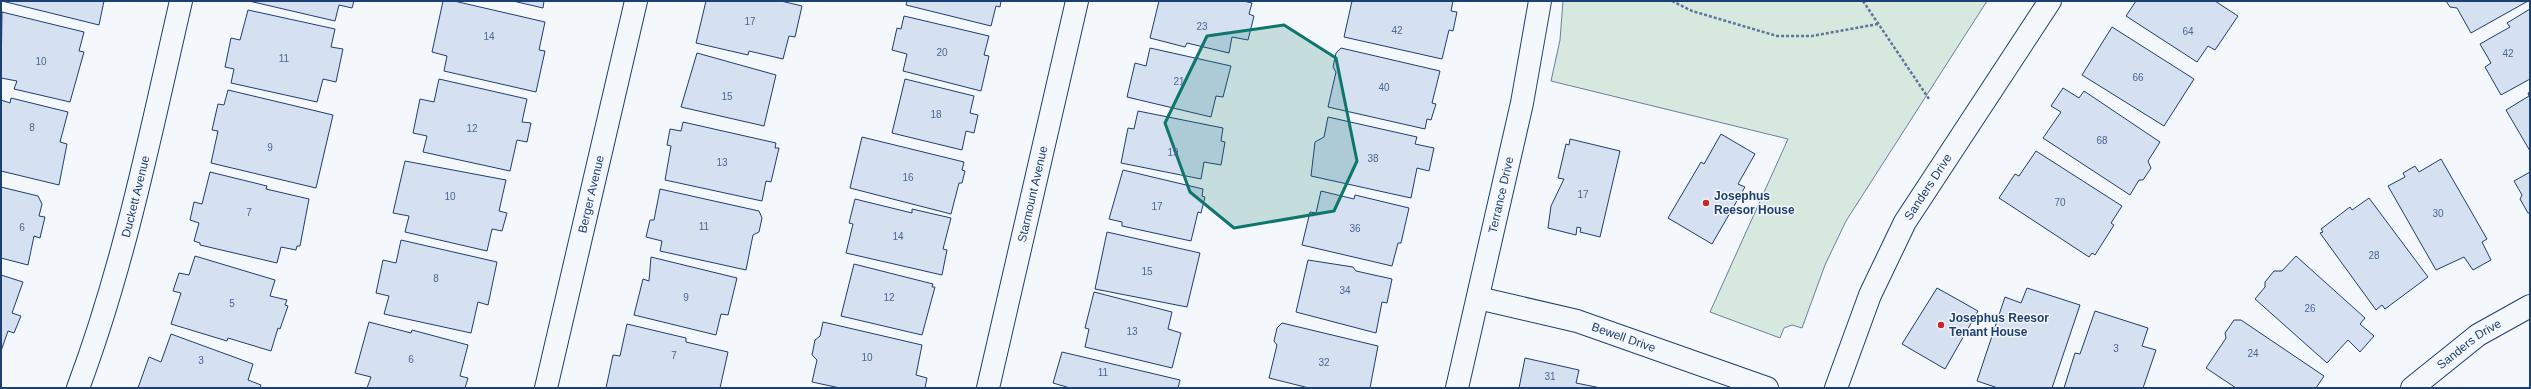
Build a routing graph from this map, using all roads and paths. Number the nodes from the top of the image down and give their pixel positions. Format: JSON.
{"nodes":[{"id":1,"x":181,"y":1,"type":"edge"},
{"id":2,"x":636,"y":1,"type":"edge"},
{"id":3,"x":1077,"y":1,"type":"edge"},
{"id":4,"x":1540,"y":1,"type":"edge"},
{"id":5,"x":1672,"y":1,"type":"edge"},
{"id":6,"x":1863,"y":1,"type":"edge"},
{"id":7,"x":2050,"y":1,"type":"edge"},
{"id":8,"x":1878,"y":24,"type":"junction"},
{"id":9,"x":1929,"y":99,"type":"dead end"},
{"id":10,"x":1478,"y":298,"type":"junction"},
{"id":11,"x":2530,"y":306,"type":"edge"},
{"id":12,"x":78,"y":388,"type":"edge"},
{"id":13,"x":546,"y":388,"type":"edge"},
{"id":14,"x":988,"y":388,"type":"edge"},
{"id":15,"x":1457,"y":388,"type":"edge"},
{"id":16,"x":1767,"y":388,"type":"edge"},
{"id":17,"x":1836,"y":388,"type":"edge"},
{"id":18,"x":2412,"y":388,"type":"edge"}],
"edges":[{"from":1,"to":12,"type":"street","name":"Duckett Avenue"},
{"from":2,"to":13,"type":"street","name":"Berger Avenue"},
{"from":3,"to":14,"type":"street","name":"Starmount Avenue"},
{"from":4,"to":10,"type":"street","name":"Terrance Drive"},
{"from":5,"to":8,"type":"path"},
{"from":6,"to":8,"type":"path"},
{"from":7,"to":17,"type":"street","name":"Sanders Drive"},
{"from":8,"to":9,"type":"path"},
{"from":10,"to":15,"type":"street","name":"Terrance Drive"},
{"from":10,"to":16,"type":"street","name":"Bewell Drive"},
{"from":11,"to":18,"type":"street","name":"Sanders Drive"}]}
